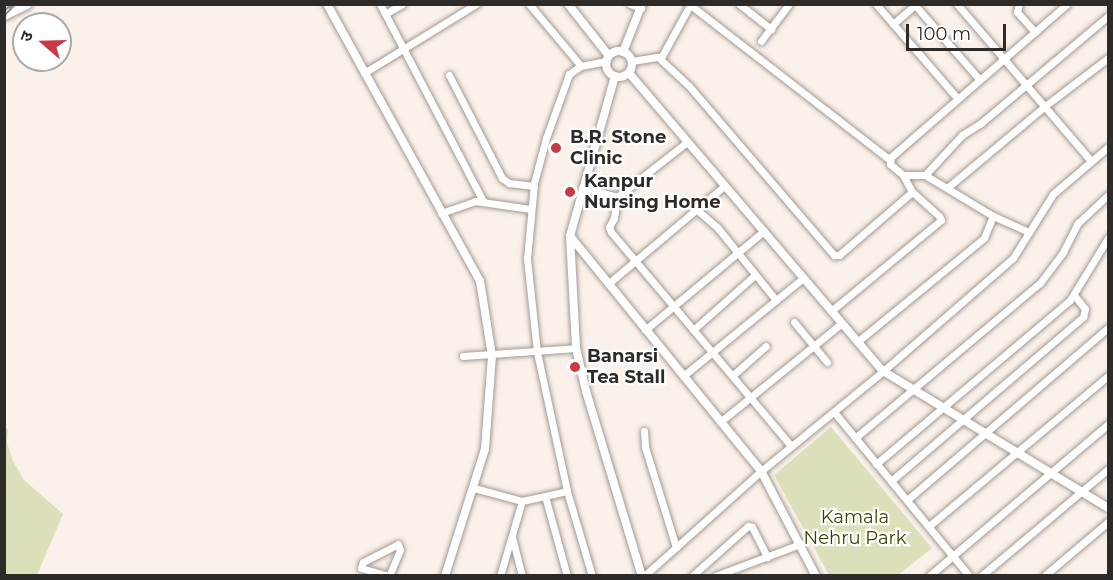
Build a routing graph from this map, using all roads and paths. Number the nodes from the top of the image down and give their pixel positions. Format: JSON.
{"nodes":[{"id":1,"x":12,"y":4,"type":"edge"},
{"id":2,"x":27,"y":4,"type":"edge"},
{"id":3,"x":327,"y":4,"type":"edge"},
{"id":4,"x":380,"y":4,"type":"edge"},
{"id":5,"x":402,"y":4,"type":"edge"},
{"id":6,"x":476,"y":4,"type":"edge"},
{"id":7,"x":529,"y":4,"type":"edge"},
{"id":8,"x":568,"y":4,"type":"edge"},
{"id":9,"x":630,"y":4,"type":"edge"},
{"id":10,"x":739,"y":4,"type":"edge"},
{"id":11,"x":789,"y":4,"type":"edge"},
{"id":12,"x":876,"y":4,"type":"edge"},
{"id":13,"x":1019,"y":4,"type":"edge"},
{"id":14,"x":1067,"y":4,"type":"edge"},
{"id":15,"x":689,"y":5,"type":"edge"},
{"id":16,"x":915,"y":5,"type":"edge"},
{"id":17,"x":642,"y":6,"type":"edge"},
{"id":18,"x":962,"y":6,"type":"edge"},
{"id":19,"x":4,"y":9,"type":"edge"},
{"id":20,"x":385,"y":14,"type":"junction"},
{"id":21,"x":4,"y":15,"type":"edge"},
{"id":22,"x":1108,"y":16,"type":"edge"},
{"id":23,"x":893,"y":24,"type":"junction"},
{"id":24,"x":771,"y":29,"type":"junction"},
{"id":25,"x":1035,"y":32,"type":"junction"},
{"id":26,"x":761,"y":41,"type":"dead end"},
{"id":27,"x":403,"y":48,"type":"junction"},
{"id":28,"x":623,"y":51,"type":"junction"},
{"id":29,"x":608,"y":58,"type":"junction"},
{"id":30,"x":659,"y":58,"type":"junction"},
{"id":31,"x":1108,"y":58,"type":"edge"},
{"id":32,"x":1005,"y":59,"type":"junction"},
{"id":33,"x":632,"y":61,"type":"junction"},
{"id":34,"x":581,"y":66,"type":"junction"},
{"id":35,"x":364,"y":73,"type":"junction"},
{"id":36,"x":629,"y":73,"type":"junction"},
{"id":37,"x":449,"y":75,"type":"dead end"},
{"id":38,"x":615,"y":76,"type":"junction"},
{"id":39,"x":979,"y":79,"type":"junction"},
{"id":40,"x":1026,"y":84,"type":"junction"},
{"id":41,"x":957,"y":98,"type":"junction"},
{"id":42,"x":1045,"y":106,"type":"junction"},
{"id":43,"x":687,"y":142,"type":"junction"},
{"id":44,"x":1108,"y":147,"type":"edge"},
{"id":45,"x":890,"y":160,"type":"junction"},
{"id":46,"x":1092,"y":160,"type":"junction"},
{"id":47,"x":903,"y":174,"type":"junction"},
{"id":48,"x":925,"y":175,"type":"junction"},
{"id":49,"x":534,"y":186,"type":"junction"},
{"id":50,"x":724,"y":186,"type":"junction"},
{"id":51,"x":582,"y":188,"type":"junction"},
{"id":52,"x":947,"y":188,"type":"junction"},
{"id":53,"x":912,"y":192,"type":"junction"},
{"id":54,"x":1108,"y":195,"type":"edge"},
{"id":55,"x":617,"y":197,"type":"junction"},
{"id":56,"x":483,"y":201,"type":"junction"},
{"id":57,"x":530,"y":209,"type":"junction"},
{"id":58,"x":696,"y":209,"type":"junction"},
{"id":59,"x":441,"y":213,"type":"junction"},
{"id":60,"x":993,"y":216,"type":"junction"},
{"id":61,"x":764,"y":231,"type":"junction"},
{"id":62,"x":1029,"y":232,"type":"junction"},
{"id":63,"x":570,"y":236,"type":"junction"},
{"id":64,"x":1108,"y":238,"type":"edge"},
{"id":65,"x":736,"y":254,"type":"junction"},
{"id":66,"x":636,"y":260,"type":"junction"},
{"id":67,"x":755,"y":275,"type":"junction"},
{"id":68,"x":803,"y":278,"type":"junction"},
{"id":69,"x":609,"y":283,"type":"junction"},
{"id":70,"x":1074,"y":295,"type":"junction"},
{"id":71,"x":776,"y":300,"type":"junction"},
{"id":72,"x":673,"y":306,"type":"junction"},
{"id":73,"x":831,"y":311,"type":"junction"},
{"id":74,"x":794,"y":322,"type":"dead end"},
{"id":75,"x":842,"y":323,"type":"junction"},
{"id":76,"x":1108,"y":328,"type":"edge"},
{"id":77,"x":645,"y":330,"type":"junction"},
{"id":78,"x":693,"y":330,"type":"junction"},
{"id":79,"x":857,"y":342,"type":"junction"},
{"id":80,"x":766,"y":346,"type":"dead end"},
{"id":81,"x":814,"y":346,"type":"junction"},
{"id":82,"x":576,"y":348,"type":"junction"},
{"id":83,"x":537,"y":352,"type":"junction"},
{"id":84,"x":712,"y":352,"type":"junction"},
{"id":85,"x":462,"y":356,"type":"dead end"},
{"id":86,"x":492,"y":356,"type":"junction"},
{"id":87,"x":827,"y":362,"type":"dead end"},
{"id":88,"x":883,"y":371,"type":"junction"},
{"id":89,"x":683,"y":376,"type":"junction"},
{"id":90,"x":732,"y":376,"type":"junction"},
{"id":91,"x":1108,"y":376,"type":"edge"},
{"id":92,"x":913,"y":390,"type":"junction"},
{"id":93,"x":750,"y":398,"type":"junction"},
{"id":94,"x":943,"y":408,"type":"junction"},
{"id":95,"x":834,"y":412,"type":"junction"},
{"id":96,"x":963,"y":420,"type":"junction"},
{"id":97,"x":720,"y":422,"type":"junction"},
{"id":98,"x":1108,"y":424,"type":"edge"},
{"id":99,"x":644,"y":431,"type":"dead end"},
{"id":100,"x":985,"y":433,"type":"junction"},
{"id":101,"x":855,"y":438,"type":"junction"},
{"id":102,"x":791,"y":446,"type":"junction"},
{"id":103,"x":1017,"y":453,"type":"junction"},
{"id":104,"x":876,"y":464,"type":"junction"},
{"id":105,"x":1108,"y":469,"type":"edge"},
{"id":106,"x":761,"y":471,"type":"junction"},
{"id":107,"x":1050,"y":473,"type":"junction"},
{"id":108,"x":891,"y":481,"type":"junction"},
{"id":109,"x":474,"y":488,"type":"junction"},
{"id":110,"x":567,"y":491,"type":"junction"},
{"id":111,"x":1080,"y":492,"type":"junction"},
{"id":112,"x":545,"y":496,"type":"junction"},
{"id":113,"x":907,"y":500,"type":"junction"},
{"id":114,"x":522,"y":501,"type":"junction"},
{"id":115,"x":1108,"y":508,"type":"edge"},
{"id":116,"x":1108,"y":522,"type":"edge"},
{"id":117,"x":929,"y":526,"type":"junction"},
{"id":118,"x":511,"y":537,"type":"junction"},
{"id":119,"x":800,"y":544,"type":"junction"},
{"id":120,"x":676,"y":547,"type":"junction"},
{"id":121,"x":953,"y":555,"type":"junction"},
{"id":122,"x":767,"y":557,"type":"junction"},
{"id":123,"x":645,"y":574,"type":"edge"},
{"id":124,"x":389,"y":576,"type":"edge"},
{"id":125,"x":445,"y":576,"type":"edge"},
{"id":126,"x":500,"y":576,"type":"edge"},
{"id":127,"x":522,"y":576,"type":"edge"},
{"id":128,"x":567,"y":576,"type":"edge"},
{"id":129,"x":592,"y":576,"type":"edge"},
{"id":130,"x":658,"y":576,"type":"edge"},
{"id":131,"x":692,"y":576,"type":"edge"},
{"id":132,"x":715,"y":576,"type":"edge"},
{"id":133,"x":816,"y":576,"type":"edge"},
{"id":134,"x":929,"y":576,"type":"edge"},
{"id":135,"x":969,"y":576,"type":"edge"},
{"id":136,"x":981,"y":576,"type":"edge"},
{"id":137,"x":1044,"y":576,"type":"edge"}],
"edges":[{"from":1,"to":19,"type":"main road"},
{"from":2,"to":21,"type":"main road"},
{"from":3,"to":35,"type":"street"},
{"from":4,"to":20,"type":"street"},
{"from":5,"to":20,"type":"street"},
{"from":6,"to":27,"type":"street"},
{"from":7,"to":34,"type":"street"},
{"from":8,"to":29,"type":"street"},
{"from":9,"to":17,"type":"street"},
{"from":10,"to":24,"type":"street"},
{"from":11,"to":24,"type":"street"},
{"from":12,"to":23,"type":"street"},
{"from":13,"to":25,"type":"street"},
{"from":14,"to":25,"type":"street"},
{"from":15,"to":30,"type":"street"},
{"from":15,"to":45,"type":"street"},
{"from":16,"to":23,"type":"street"},
{"from":16,"to":39,"type":"street"},
{"from":17,"to":28,"type":"street"},
{"from":18,"to":32,"type":"street"},
{"from":20,"to":27,"type":"street"},
{"from":22,"to":40,"type":"street"},
{"from":23,"to":41,"type":"street"},
{"from":24,"to":26,"type":"street"},
{"from":25,"to":32,"type":"street"},
{"from":27,"to":35,"type":"street"},
{"from":27,"to":56,"type":"street"},
{"from":28,"to":29,"type":"street"},
{"from":28,"to":33,"type":"street"},
{"from":29,"to":34,"type":"street"},
{"from":29,"to":38,"type":"street"},
{"from":30,"to":33,"type":"street"},
{"from":30,"to":53,"type":"street"},
{"from":31,"to":42,"type":"street"},
{"from":32,"to":39,"type":"street"},
{"from":32,"to":40,"type":"street"},
{"from":33,"to":36,"type":"street"},
{"from":34,"to":49,"type":"street"},
{"from":35,"to":59,"type":"street"},
{"from":36,"to":38,"type":"street"},
{"from":36,"to":43,"type":"street"},
{"from":37,"to":49,"type":"street"},
{"from":38,"to":51,"type":"street"},
{"from":39,"to":41,"type":"street"},
{"from":40,"to":42,"type":"street"},
{"from":40,"to":48,"type":"street"},
{"from":41,"to":45,"type":"street"},
{"from":42,"to":46,"type":"street"},
{"from":42,"to":52,"type":"street"},
{"from":43,"to":50,"type":"street"},
{"from":43,"to":55,"type":"street"},
{"from":44,"to":46,"type":"street"},
{"from":45,"to":47,"type":"street"},
{"from":46,"to":62,"type":"street"},
{"from":47,"to":48,"type":"street"},
{"from":47,"to":53,"type":"street"},
{"from":48,"to":52,"type":"street"},
{"from":49,"to":57,"type":"street"},
{"from":50,"to":58,"type":"street"},
{"from":50,"to":61,"type":"street"},
{"from":51,"to":55,"type":"street"},
{"from":51,"to":63,"type":"street"},
{"from":52,"to":60,"type":"street"},
{"from":53,"to":73,"type":"street"},
{"from":54,"to":92,"type":"street"},
{"from":55,"to":66,"type":"street"},
{"from":56,"to":57,"type":"street"},
{"from":56,"to":59,"type":"street"},
{"from":57,"to":83,"type":"street"},
{"from":58,"to":65,"type":"street"},
{"from":58,"to":66,"type":"street"},
{"from":59,"to":86,"type":"street"},
{"from":60,"to":62,"type":"street"},
{"from":60,"to":79,"type":"street"},
{"from":61,"to":65,"type":"street"},
{"from":61,"to":68,"type":"street"},
{"from":62,"to":88,"type":"street"},
{"from":63,"to":69,"type":"street"},
{"from":63,"to":82,"type":"street"},
{"from":64,"to":70,"type":"street"},
{"from":65,"to":67,"type":"street"},
{"from":65,"to":72,"type":"street"},
{"from":66,"to":69,"type":"street"},
{"from":66,"to":72,"type":"street"},
{"from":67,"to":71,"type":"street"},
{"from":67,"to":78,"type":"street"},
{"from":68,"to":71,"type":"street"},
{"from":68,"to":73,"type":"street"},
{"from":69,"to":77,"type":"street"},
{"from":70,"to":94,"type":"street"},
{"from":70,"to":96,"type":"street"},
{"from":71,"to":84,"type":"street"},
{"from":72,"to":77,"type":"street"},
{"from":72,"to":78,"type":"street"},
{"from":73,"to":75,"type":"street"},
{"from":74,"to":81,"type":"street"},
{"from":75,"to":79,"type":"street"},
{"from":75,"to":81,"type":"street"},
{"from":76,"to":100,"type":"street"},
{"from":77,"to":89,"type":"street"},
{"from":78,"to":84,"type":"street"},
{"from":79,"to":88,"type":"street"},
{"from":80,"to":90,"type":"street"},
{"from":81,"to":87,"type":"street"},
{"from":81,"to":93,"type":"street"},
{"from":82,"to":83,"type":"street"},
{"from":82,"to":123,"type":"street"},
{"from":83,"to":86,"type":"street"},
{"from":83,"to":110,"type":"street"},
{"from":84,"to":89,"type":"street"},
{"from":84,"to":90,"type":"street"},
{"from":85,"to":86,"type":"street"},
{"from":86,"to":109,"type":"street"},
{"from":88,"to":92,"type":"street"},
{"from":88,"to":95,"type":"street"},
{"from":89,"to":97,"type":"street"},
{"from":90,"to":93,"type":"street"},
{"from":91,"to":103,"type":"street"},
{"from":92,"to":94,"type":"street"},
{"from":92,"to":101,"type":"street"},
{"from":93,"to":97,"type":"street"},
{"from":93,"to":102,"type":"street"},
{"from":94,"to":96,"type":"street"},
{"from":94,"to":104,"type":"street"},
{"from":95,"to":101,"type":"street"},
{"from":95,"to":102,"type":"street"},
{"from":96,"to":100,"type":"street"},
{"from":96,"to":108,"type":"street"},
{"from":97,"to":106,"type":"street"},
{"from":98,"to":107,"type":"street"},
{"from":99,"to":120,"type":"street"},
{"from":100,"to":103,"type":"street"},
{"from":100,"to":113,"type":"street"},
{"from":101,"to":104,"type":"street"},
{"from":102,"to":106,"type":"street"},
{"from":103,"to":107,"type":"street"},
{"from":103,"to":117,"type":"street"},
{"from":104,"to":108,"type":"street"},
{"from":105,"to":111,"type":"street"},
{"from":106,"to":119,"type":"street"},
{"from":106,"to":120,"type":"street"},
{"from":107,"to":111,"type":"street"},
{"from":107,"to":121,"type":"street"},
{"from":108,"to":113,"type":"street"},
{"from":109,"to":114,"type":"street"},
{"from":109,"to":125,"type":"street"},
{"from":110,"to":112,"type":"street"},
{"from":110,"to":129,"type":"street"},
{"from":111,"to":115,"type":"street"},
{"from":111,"to":136,"type":"street"},
{"from":112,"to":114,"type":"street"},
{"from":112,"to":128,"type":"street"},
{"from":113,"to":117,"type":"street"},
{"from":114,"to":118,"type":"street"},
{"from":116,"to":137,"type":"street"},
{"from":117,"to":121,"type":"street"},
{"from":118,"to":126,"type":"street"},
{"from":118,"to":127,"type":"street"},
{"from":119,"to":122,"type":"street"},
{"from":119,"to":133,"type":"street"},
{"from":120,"to":123,"type":"street"},
{"from":121,"to":134,"type":"street"},
{"from":121,"to":135,"type":"street"},
{"from":122,"to":131,"type":"street"},
{"from":122,"to":132,"type":"street"},
{"from":123,"to":130,"type":"street"},
{"from":124,"to":124,"type":"street"}]}
